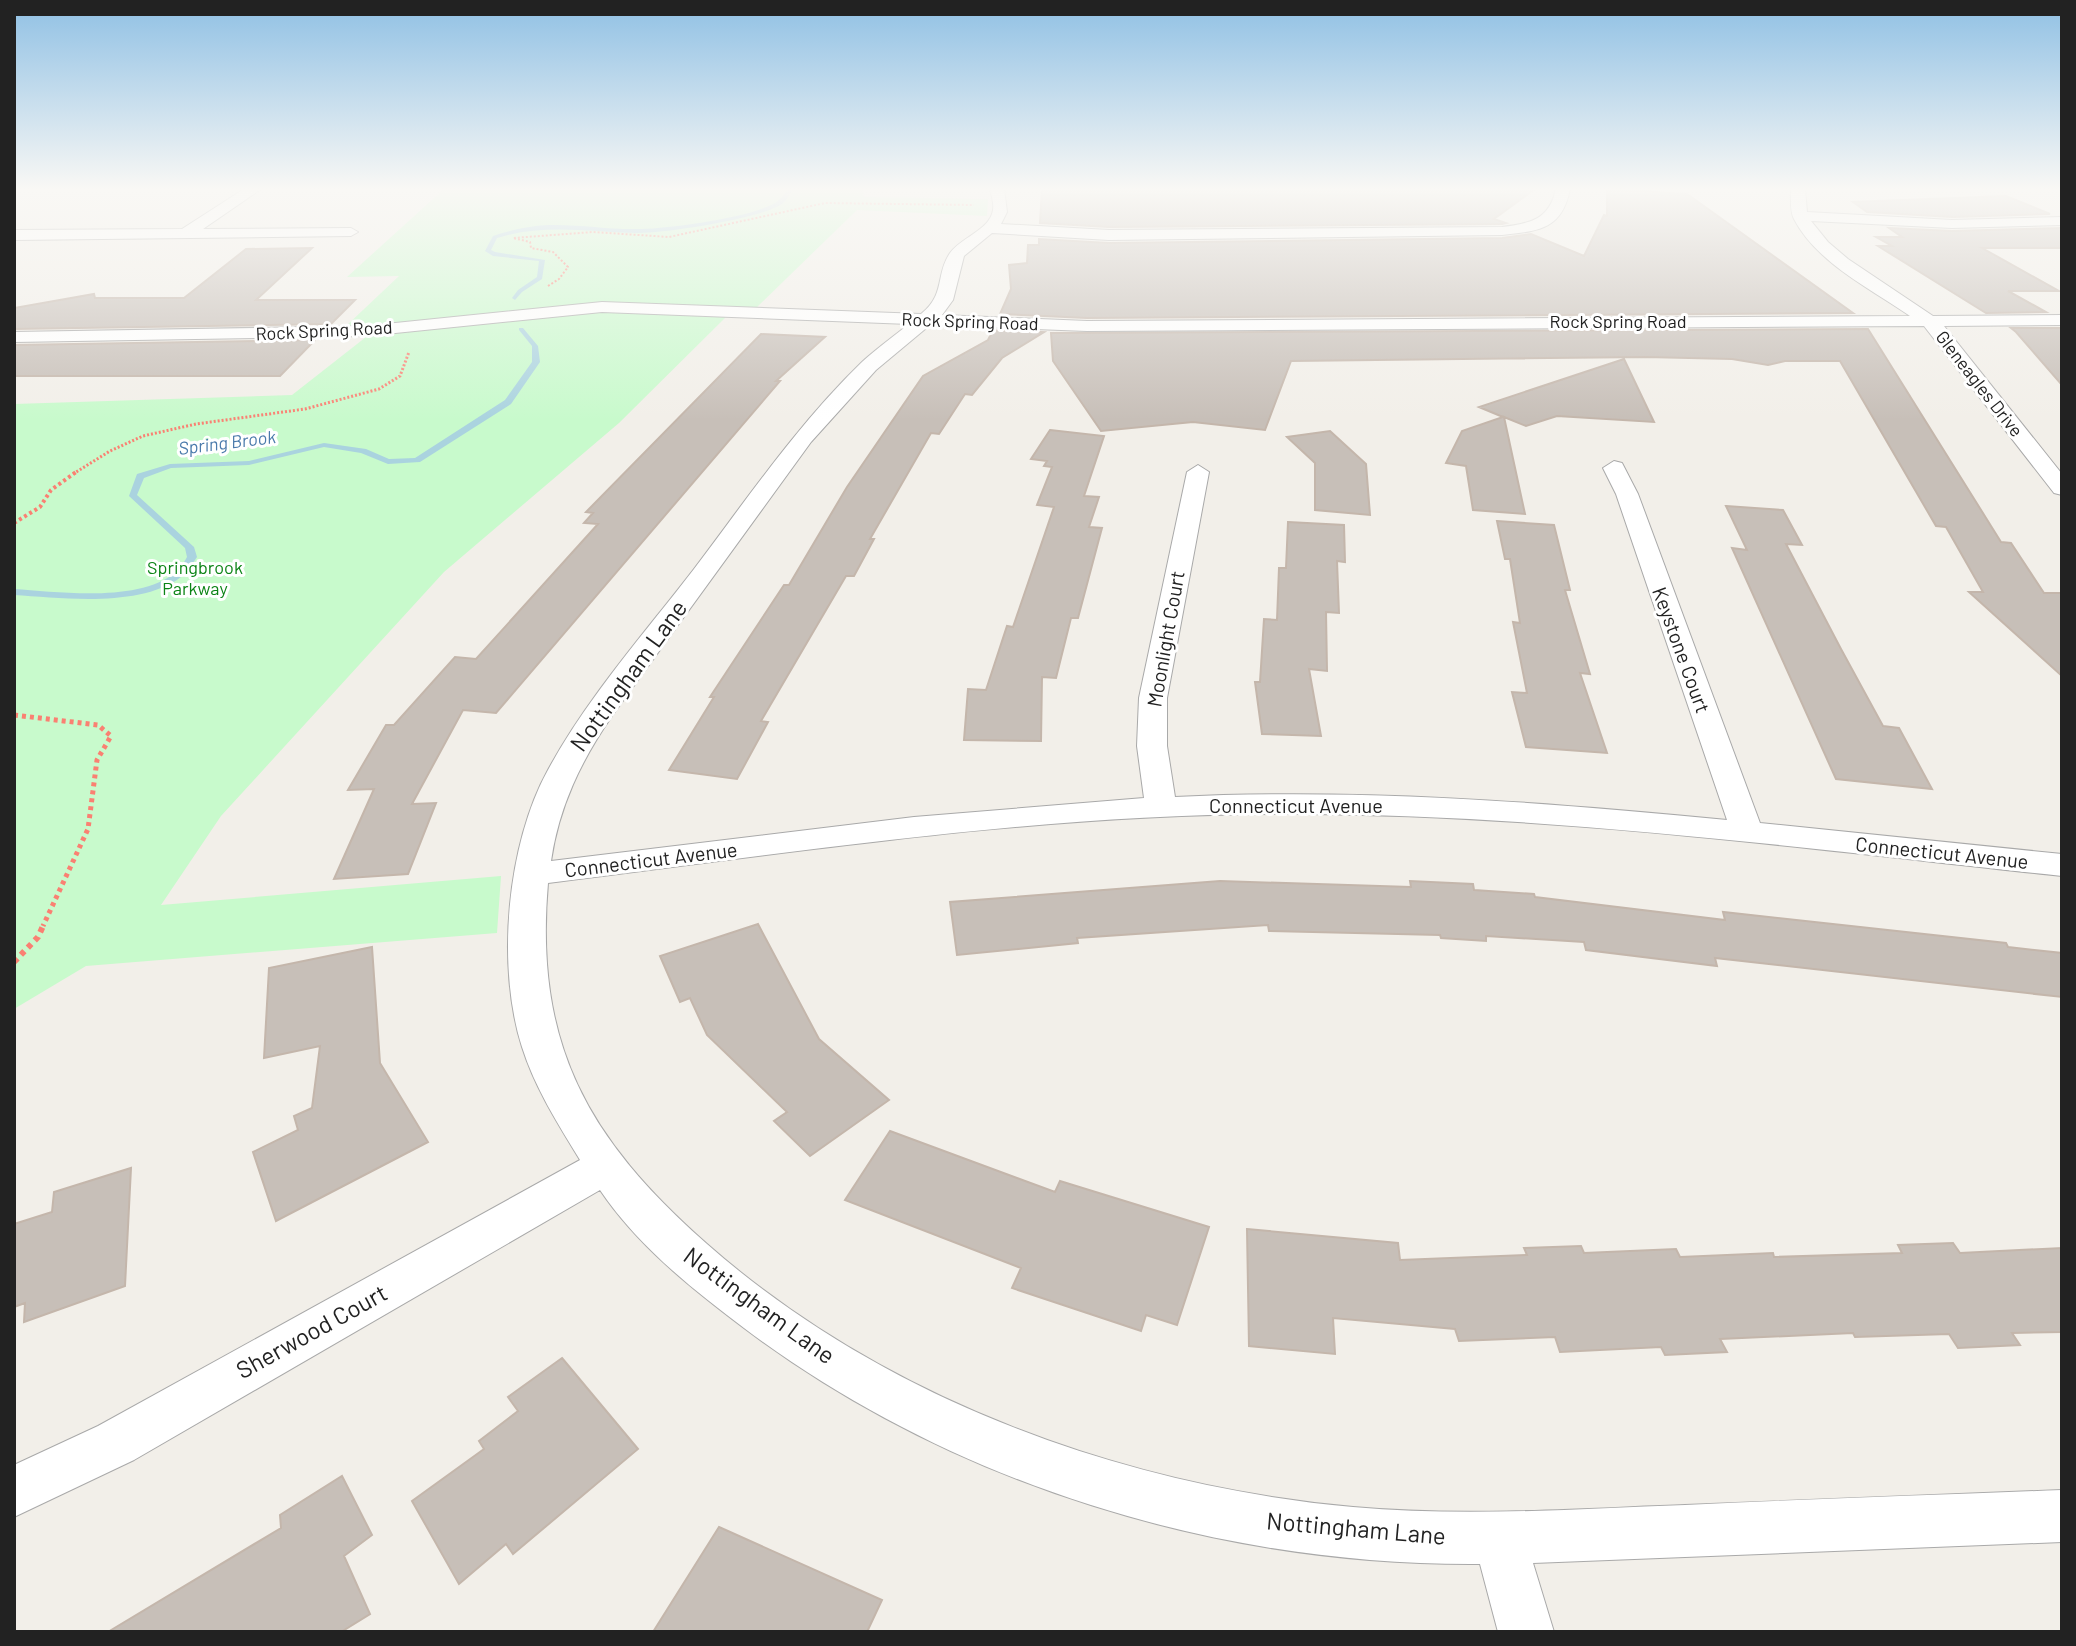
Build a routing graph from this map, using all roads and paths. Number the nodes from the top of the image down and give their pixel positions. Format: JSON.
{"nodes":[{"id":1,"x":953,"y":266,"type":"edge"},
{"id":2,"x":1851,"y":266,"type":"edge"},
{"id":3,"x":1928,"y":319,"type":"junction"},
{"id":4,"x":928,"y":320,"type":"junction"},
{"id":5,"x":2062,"y":320,"type":"edge"},
{"id":6,"x":14,"y":337,"type":"edge"},
{"id":7,"x":1614,"y":468,"type":"dead end"},
{"id":8,"x":1198,"y":472,"type":"dead end"},
{"id":9,"x":2062,"y":488,"type":"edge"},
{"id":10,"x":14,"y":715,"type":"edge"},
{"id":11,"x":1161,"y":808,"type":"junction"},
{"id":12,"x":1747,"y":832,"type":"junction"},
{"id":13,"x":2062,"y":865,"type":"edge"},
{"id":14,"x":531,"y":874,"type":"junction"},
{"id":15,"x":14,"y":962,"type":"edge"},
{"id":16,"x":606,"y":1166,"type":"junction"},
{"id":17,"x":14,"y":1491,"type":"edge"},
{"id":18,"x":2062,"y":1516,"type":"edge"},
{"id":19,"x":1499,"y":1538,"type":"junction"},
{"id":20,"x":1526,"y":1632,"type":"edge"}],
"edges":[{"from":1,"to":4,"type":"street","name":"Nottingham Lane"},
{"from":2,"to":3,"type":"street","name":"Gleneagles Drive"},
{"from":3,"to":4,"type":"street","name":"Rock Spring Road"},
{"from":3,"to":5,"type":"street","name":"Rock Spring Road"},
{"from":3,"to":9,"type":"street","name":"Gleneagles Drive"},
{"from":4,"to":6,"type":"street","name":"Rock Spring Road"},
{"from":4,"to":14,"type":"street","name":"Nottingham Lane"},
{"from":7,"to":12,"type":"street","name":"Keystone Court"},
{"from":8,"to":11,"type":"street","name":"Moonlight Court"},
{"from":10,"to":15,"type":"path"},
{"from":11,"to":12,"type":"street","name":"Connecticut Avenue"},
{"from":11,"to":14,"type":"street","name":"Connecticut Avenue"},
{"from":12,"to":13,"type":"street","name":"Connecticut Avenue"},
{"from":14,"to":16,"type":"street","name":"Nottingham Lane"},
{"from":16,"to":17,"type":"street","name":"Sherwood Court"},
{"from":16,"to":19,"type":"street","name":"Nottingham Lane"},
{"from":18,"to":19,"type":"street","name":"Nottingham Lane"},
{"from":19,"to":20,"type":"street"}]}
